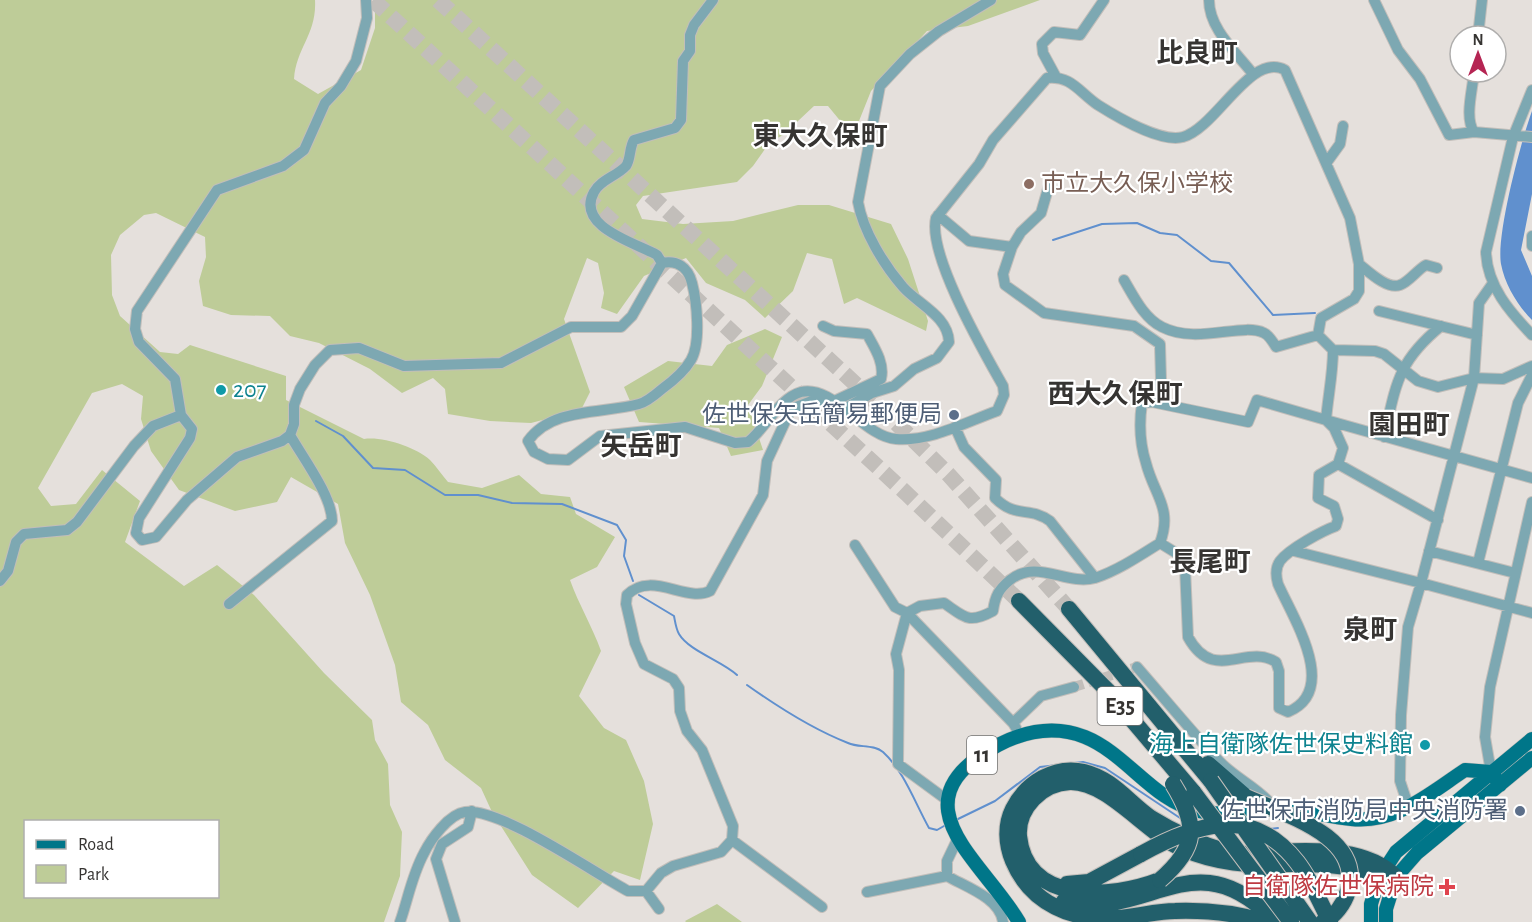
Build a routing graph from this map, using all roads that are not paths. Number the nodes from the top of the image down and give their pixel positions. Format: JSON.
{"nodes":[{"id":1,"x":366,"y":0,"type":"edge"},
{"id":2,"x":713,"y":0,"type":"edge"},
{"id":3,"x":991,"y":0,"type":"edge"},
{"id":4,"x":1104,"y":0,"type":"edge"},
{"id":5,"x":1209,"y":0,"type":"edge"},
{"id":6,"x":1374,"y":0,"type":"edge"},
{"id":7,"x":1482,"y":0,"type":"edge"},
{"id":8,"x":1479,"y":24,"type":"edge"},
{"id":9,"x":1253,"y":74,"type":"junction"},
{"id":10,"x":1056,"y":77,"type":"junction"},
{"id":11,"x":1473,"y":84,"type":"edge"},
{"id":12,"x":1532,"y":90,"type":"edge"},
{"id":13,"x":1343,"y":126,"type":"dead end"},
{"id":14,"x":1474,"y":132,"type":"junction"},
{"id":15,"x":1516,"y":137,"type":"junction"},
{"id":16,"x":1532,"y":137,"type":"edge"},
{"id":17,"x":1327,"y":162,"type":"junction"},
{"id":18,"x":1050,"y":182,"type":"dead end"},
{"id":19,"x":938,"y":215,"type":"junction"},
{"id":20,"x":1532,"y":237,"type":"edge"},
{"id":21,"x":1532,"y":246,"type":"edge"},
{"id":22,"x":1012,"y":247,"type":"junction"},
{"id":23,"x":662,"y":263,"type":"junction"},
{"id":24,"x":1359,"y":264,"type":"junction"},
{"id":25,"x":1437,"y":268,"type":"dead end"},
{"id":26,"x":1124,"y":280,"type":"dead end"},
{"id":27,"x":1493,"y":283,"type":"junction"},
{"id":28,"x":1379,"y":311,"type":"dead end"},
{"id":29,"x":823,"y":326,"type":"dead end"},
{"id":30,"x":1441,"y":326,"type":"junction"},
{"id":31,"x":1318,"y":335,"type":"junction"},
{"id":32,"x":1477,"y":335,"type":"junction"},
{"id":33,"x":1532,"y":335,"type":"edge"},
{"id":34,"x":1333,"y":350,"type":"junction"},
{"id":35,"x":1532,"y":366,"type":"edge"},
{"id":36,"x":1402,"y":368,"type":"junction"},
{"id":37,"x":1532,"y":375,"type":"edge"},
{"id":38,"x":1474,"y":378,"type":"junction"},
{"id":39,"x":1152,"y":402,"type":"junction"},
{"id":40,"x":833,"y":403,"type":"junction"},
{"id":41,"x":844,"y":409,"type":"junction"},
{"id":42,"x":181,"y":415,"type":"junction"},
{"id":43,"x":1326,"y":420,"type":"junction"},
{"id":44,"x":955,"y":427,"type":"junction"},
{"id":45,"x":290,"y":435,"type":"junction"},
{"id":46,"x":1384,"y":437,"type":"junction"},
{"id":47,"x":1455,"y":458,"type":"junction"},
{"id":48,"x":1338,"y":464,"type":"junction"},
{"id":49,"x":1503,"y":471,"type":"junction"},
{"id":50,"x":1532,"y":478,"type":"edge"},
{"id":51,"x":1532,"y":502,"type":"edge"},
{"id":52,"x":1438,"y":520,"type":"junction"},
{"id":53,"x":1160,"y":543,"type":"junction"},
{"id":54,"x":855,"y":545,"type":"dead end"},
{"id":55,"x":1294,"y":551,"type":"junction"},
{"id":56,"x":1429,"y":551,"type":"junction"},
{"id":57,"x":1478,"y":564,"type":"junction"},
{"id":58,"x":1515,"y":573,"type":"junction"},
{"id":59,"x":1095,"y":578,"type":"junction"},
{"id":60,"x":0,"y":581,"type":"edge"},
{"id":61,"x":1421,"y":583,"type":"junction"},
{"id":62,"x":1019,"y":601,"type":"tunnel mouth"},
{"id":63,"x":229,"y":604,"type":"dead end"},
{"id":64,"x":1507,"y":605,"type":"junction"},
{"id":65,"x":1069,"y":609,"type":"tunnel mouth"},
{"id":66,"x":907,"y":613,"type":"junction"},
{"id":67,"x":1532,"y":613,"type":"edge"},
{"id":68,"x":1041,"y":623,"type":"junction"},
{"id":69,"x":1113,"y":658,"type":"junction"},
{"id":70,"x":1137,"y":667,"type":"dead end"},
{"id":71,"x":1074,"y":687,"type":"tunnel mouth"},
{"id":72,"x":1016,"y":728,"type":"junction"},
{"id":73,"x":1532,"y":739,"type":"edge"},
{"id":74,"x":1532,"y":758,"type":"edge"},
{"id":75,"x":1491,"y":772,"type":"junction"},
{"id":76,"x":1500,"y":785,"type":"junction"},
{"id":77,"x":947,"y":800,"type":"junction"},
{"id":78,"x":1409,"y":807,"type":"junction"},
{"id":79,"x":1275,"y":809,"type":"junction"},
{"id":80,"x":472,"y":811,"type":"junction"},
{"id":81,"x":732,"y":840,"type":"junction"},
{"id":82,"x":957,"y":840,"type":"junction"},
{"id":83,"x":1386,"y":874,"type":"junction"},
{"id":84,"x":947,"y":876,"type":"junction"},
{"id":85,"x":1054,"y":884,"type":"junction"},
{"id":86,"x":1166,"y":884,"type":"junction"},
{"id":87,"x":1032,"y":889,"type":"junction"},
{"id":88,"x":646,"y":891,"type":"junction"},
{"id":89,"x":867,"y":892,"type":"dead end"},
{"id":90,"x":822,"y":907,"type":"dead end"},
{"id":91,"x":659,"y":909,"type":"dead end"},
{"id":92,"x":400,"y":922,"type":"edge"},
{"id":93,"x":455,"y":922,"type":"edge"},
{"id":94,"x":1003,"y":922,"type":"edge"},
{"id":95,"x":1018,"y":922,"type":"edge"},
{"id":96,"x":1265,"y":922,"type":"edge"},
{"id":97,"x":1276,"y":922,"type":"edge"},
{"id":98,"x":1292,"y":922,"type":"edge"},
{"id":99,"x":1310,"y":922,"type":"edge"},
{"id":100,"x":1323,"y":922,"type":"edge"},
{"id":101,"x":1330,"y":922,"type":"edge"},
{"id":102,"x":1371,"y":922,"type":"edge"},
{"id":103,"x":1386,"y":922,"type":"edge"}],
"edges":[{"from":1,"to":42,"type":"street"},
{"from":2,"to":23,"type":"street"},
{"from":3,"to":41,"type":"street"},
{"from":4,"to":10,"type":"street"},
{"from":5,"to":9,"type":"street"},
{"from":6,"to":14,"type":"street"},
{"from":7,"to":8,"type":"street"},
{"from":9,"to":10,"type":"street"},
{"from":9,"to":17,"type":"street"},
{"from":10,"to":19,"type":"street"},
{"from":11,"to":14,"type":"street"},
{"from":12,"to":15,"type":"street"},
{"from":13,"to":17,"type":"street"},
{"from":14,"to":15,"type":"street"},
{"from":15,"to":16,"type":"street"},
{"from":15,"to":27,"type":"street"},
{"from":17,"to":24,"type":"street"},
{"from":18,"to":22,"type":"street"},
{"from":19,"to":22,"type":"street"},
{"from":19,"to":44,"type":"street"},
{"from":20,"to":21,"type":"street"},
{"from":22,"to":39,"type":"street"},
{"from":23,"to":40,"type":"street"},
{"from":23,"to":45,"type":"street"},
{"from":24,"to":25,"type":"street"},
{"from":24,"to":31,"type":"street"},
{"from":26,"to":31,"type":"street"},
{"from":27,"to":32,"type":"street"},
{"from":27,"to":33,"type":"street"},
{"from":28,"to":30,"type":"street"},
{"from":29,"to":40,"type":"street"},
{"from":30,"to":32,"type":"street"},
{"from":30,"to":36,"type":"street"},
{"from":31,"to":34,"type":"street"},
{"from":32,"to":38,"type":"street"},
{"from":34,"to":36,"type":"street"},
{"from":34,"to":43,"type":"street"},
{"from":35,"to":38,"type":"street"},
{"from":36,"to":38,"type":"street"},
{"from":36,"to":46,"type":"street"},
{"from":37,"to":49,"type":"street"},
{"from":38,"to":47,"type":"street"},
{"from":39,"to":43,"type":"street"},
{"from":39,"to":53,"type":"street"},
{"from":40,"to":41,"type":"street"},
{"from":40,"to":81,"type":"street"},
{"from":41,"to":44,"type":"street"},
{"from":42,"to":45,"type":"street"},
{"from":42,"to":60,"type":"street"},
{"from":43,"to":46,"type":"street"},
{"from":43,"to":48,"type":"street"},
{"from":44,"to":59,"type":"street"},
{"from":45,"to":63,"type":"street"},
{"from":46,"to":47,"type":"street"},
{"from":47,"to":49,"type":"street"},
{"from":47,"to":52,"type":"street"},
{"from":48,"to":52,"type":"street"},
{"from":48,"to":55,"type":"street"},
{"from":49,"to":50,"type":"street"},
{"from":49,"to":57,"type":"street"},
{"from":51,"to":58,"type":"street"},
{"from":52,"to":56,"type":"street"},
{"from":53,"to":55,"type":"street"},
{"from":53,"to":59,"type":"street"},
{"from":54,"to":66,"type":"street"},
{"from":55,"to":61,"type":"street"},
{"from":56,"to":57,"type":"street"},
{"from":56,"to":61,"type":"street"},
{"from":57,"to":58,"type":"street"},
{"from":58,"to":64,"type":"street"},
{"from":59,"to":66,"type":"street"},
{"from":61,"to":64,"type":"street"},
{"from":61,"to":78,"type":"street"},
{"from":62,"to":68,"type":"highway","number":"E35"},
{"from":64,"to":67,"type":"street"},
{"from":64,"to":75,"type":"street"},
{"from":65,"to":69,"type":"highway","number":"E35"},
{"from":66,"to":72,"type":"street"},
{"from":66,"to":77,"type":"street"},
{"from":68,"to":86,"type":"highway","bridge":true},
{"from":68,"to":98,"type":"highway","number":"E35","bridge":true},
{"from":69,"to":99,"type":"highway","number":"E35","bridge":true},
{"from":69,"to":100,"type":"highway","bridge":true},
{"from":70,"to":79,"type":"street"},
{"from":71,"to":72,"type":"street"},
{"from":72,"to":77,"type":"main road","number":"11"},
{"from":72,"to":79,"type":"main road","number":"11"},
{"from":73,"to":75,"type":"main road"},
{"from":74,"to":76,"type":"main road"},
{"from":75,"to":76,"type":"main road"},
{"from":75,"to":78,"type":"main road","number":"11"},
{"from":75,"to":83,"type":"main road"},
{"from":76,"to":83,"type":"main road"},
{"from":77,"to":82,"type":"main road","number":"11"},
{"from":78,"to":79,"type":"main road","number":"11"},
{"from":80,"to":88,"type":"street"},
{"from":80,"to":92,"type":"street"},
{"from":80,"to":93,"type":"street"},
{"from":81,"to":88,"type":"street"},
{"from":81,"to":90,"type":"street"},
{"from":82,"to":84,"type":"street"},
{"from":82,"to":95,"type":"main road","number":"11"},
{"from":83,"to":85,"type":"highway"},
{"from":83,"to":87,"type":"highway"},
{"from":83,"to":102,"type":"main road"},
{"from":83,"to":103,"type":"main road"},
{"from":84,"to":89,"type":"street"},
{"from":84,"to":94,"type":"street"},
{"from":85,"to":86,"type":"highway"},
{"from":85,"to":101,"type":"highway","bridge":true},
{"from":86,"to":87,"type":"highway"},
{"from":86,"to":97,"type":"highway"},
{"from":87,"to":96,"type":"highway"},
{"from":88,"to":91,"type":"street"}]}
